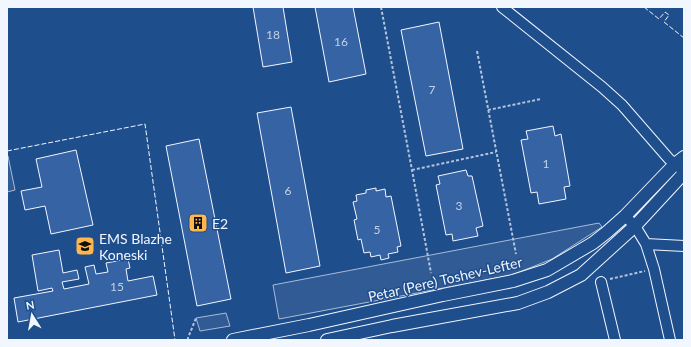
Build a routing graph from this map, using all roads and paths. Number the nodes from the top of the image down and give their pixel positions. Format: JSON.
{"nodes":[{"id":1,"x":381,"y":7,"type":"edge"},
{"id":2,"x":502,"y":7,"type":"edge"},
{"id":3,"x":477,"y":51,"type":"dead end"},
{"id":4,"x":541,"y":99,"type":"dead end"},
{"id":5,"x":488,"y":110,"type":"junction"},
{"id":6,"x":496,"y":152,"type":"junction"},
{"id":7,"x":680,"y":160,"type":"edge"},
{"id":8,"x":412,"y":170,"type":"junction"},
{"id":9,"x":684,"y":173,"type":"edge"},
{"id":10,"x":625,"y":216,"type":"junction"},
{"id":11,"x":635,"y":226,"type":"junction"},
{"id":12,"x":646,"y":244,"type":"junction"},
{"id":13,"x":684,"y":246,"type":"edge"},
{"id":14,"x":516,"y":254,"type":"dead end"},
{"id":15,"x":654,"y":269,"type":"junction"},
{"id":16,"x":431,"y":273,"type":"dead end"},
{"id":17,"x":601,"y":282,"type":"joint"},
{"id":18,"x":196,"y":318,"type":"dead end"},
{"id":19,"x":188,"y":340,"type":"edge"},
{"id":20,"x":232,"y":340,"type":"edge"},
{"id":21,"x":327,"y":340,"type":"edge"},
{"id":22,"x":615,"y":340,"type":"edge"},
{"id":23,"x":670,"y":340,"type":"edge"}],
"edges":[{"from":1,"to":8,"type":"path","name":"Petar (Pere) Toshev-Lefter"},
{"from":2,"to":7,"type":"street"},
{"from":3,"to":5,"type":"path","name":"Petar (Pere) Toshev-Lefter"},
{"from":4,"to":5,"type":"path"},
{"from":5,"to":6,"type":"path","name":"Petar (Pere) Toshev-Lefter"},
{"from":6,"to":8,"type":"path"},
{"from":6,"to":14,"type":"path","name":"Petar (Pere) Toshev-Lefter"},
{"from":7,"to":9,"type":"street"},
{"from":7,"to":10,"type":"street","name":"Petar (Pere) Toshev-Lefter"},
{"from":8,"to":16,"type":"path","name":"Petar (Pere) Toshev-Lefter"},
{"from":9,"to":11,"type":"street"},
{"from":10,"to":11,"type":"street"},
{"from":10,"to":20,"type":"street","name":"Petar (Pere) Toshev-Lefter"},
{"from":11,"to":12,"type":"street"},
{"from":11,"to":21,"type":"street"},
{"from":12,"to":13,"type":"street"},
{"from":12,"to":15,"type":"street"},
{"from":15,"to":17,"type":"path"},
{"from":15,"to":23,"type":"street"},
{"from":17,"to":22,"type":"street"},
{"from":18,"to":19,"type":"path"}]}
